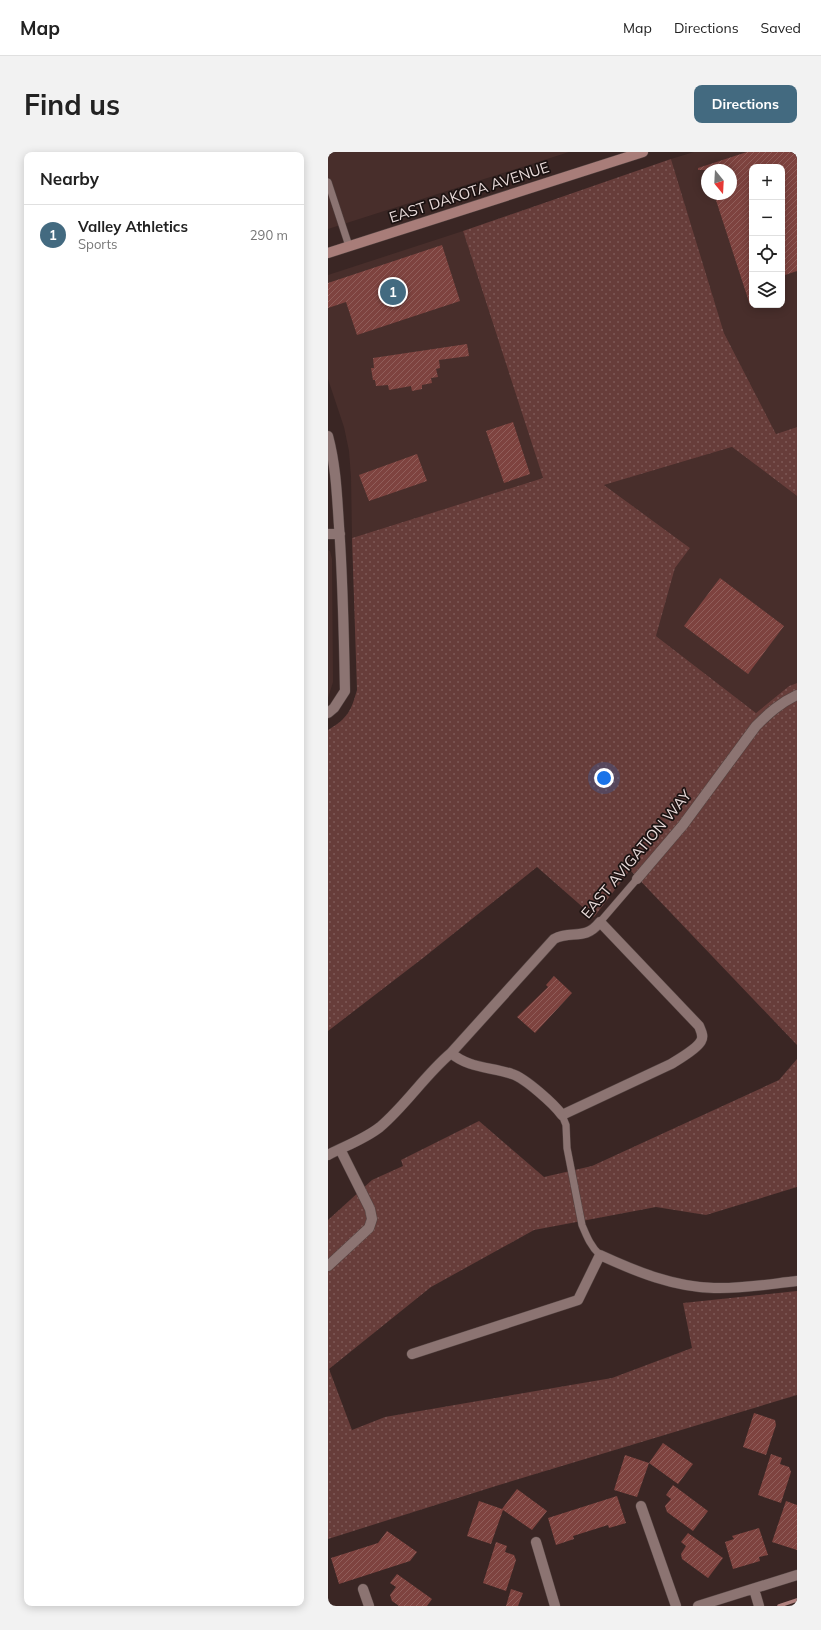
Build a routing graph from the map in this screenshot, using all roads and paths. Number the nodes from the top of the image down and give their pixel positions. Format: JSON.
{"nodes":[{"id":1,"x":643,"y":152,"type":"edge"},
{"id":2,"x":328,"y":182,"type":"edge"},
{"id":3,"x":349,"y":246,"type":"junction"},
{"id":4,"x":328,"y":253,"type":"edge"},
{"id":5,"x":328,"y":436,"type":"edge"},
{"id":6,"x":328,"y":534,"type":"edge"},
{"id":7,"x":340,"y":534,"type":"junction"},
{"id":8,"x":797,"y":695,"type":"edge"},
{"id":9,"x":328,"y":713,"type":"edge"},
{"id":10,"x":637,"y":879,"type":"joint"},
{"id":11,"x":600,"y":922,"type":"junction"},
{"id":12,"x":451,"y":1053,"type":"junction"},
{"id":13,"x":562,"y":1115,"type":"junction"},
{"id":14,"x":340,"y":1149,"type":"junction"},
{"id":15,"x":328,"y":1155,"type":"edge"},
{"id":16,"x":600,"y":1255,"type":"junction"},
{"id":17,"x":328,"y":1266,"type":"edge"},
{"id":18,"x":797,"y":1281,"type":"edge"},
{"id":19,"x":412,"y":1354,"type":"dead end"},
{"id":20,"x":641,"y":1506,"type":"dead end"},
{"id":21,"x":536,"y":1542,"type":"dead end"},
{"id":22,"x":797,"y":1575,"type":"edge"},
{"id":23,"x":363,"y":1589,"type":"dead end"},
{"id":24,"x":754,"y":1589,"type":"junction"},
{"id":25,"x":369,"y":1606,"type":"edge"},
{"id":26,"x":555,"y":1606,"type":"edge"},
{"id":27,"x":676,"y":1606,"type":"edge"},
{"id":28,"x":698,"y":1606,"type":"edge"},
{"id":29,"x":759,"y":1606,"type":"edge"}],
"edges":[{"from":1,"to":3,"type":"street","name":"EAST DAKOTA AVENUE"},
{"from":2,"to":3,"type":"lane"},
{"from":3,"to":4,"type":"street","name":"EAST DAKOTA AVENUE"},
{"from":5,"to":7,"type":"street"},
{"from":6,"to":7,"type":"street"},
{"from":7,"to":9,"type":"street"},
{"from":8,"to":10,"type":"street","name":"EAST AVIGATION WAY"},
{"from":10,"to":11,"type":"lane","name":"EAST AVIGATION WAY"},
{"from":11,"to":12,"type":"street","name":"EAST AVIGATION WAY"},
{"from":11,"to":13,"type":"street"},
{"from":12,"to":13,"type":"street"},
{"from":12,"to":14,"type":"street","name":"EAST AVIGATION WAY"},
{"from":13,"to":16,"type":"lane"},
{"from":14,"to":15,"type":"street","name":"EAST AVIGATION WAY"},
{"from":14,"to":17,"type":"street"},
{"from":16,"to":18,"type":"street"},
{"from":16,"to":19,"type":"street"},
{"from":20,"to":27,"type":"street"},
{"from":21,"to":26,"type":"street"},
{"from":22,"to":24,"type":"street"},
{"from":23,"to":25,"type":"street"},
{"from":24,"to":28,"type":"street"},
{"from":24,"to":29,"type":"street"}]}
